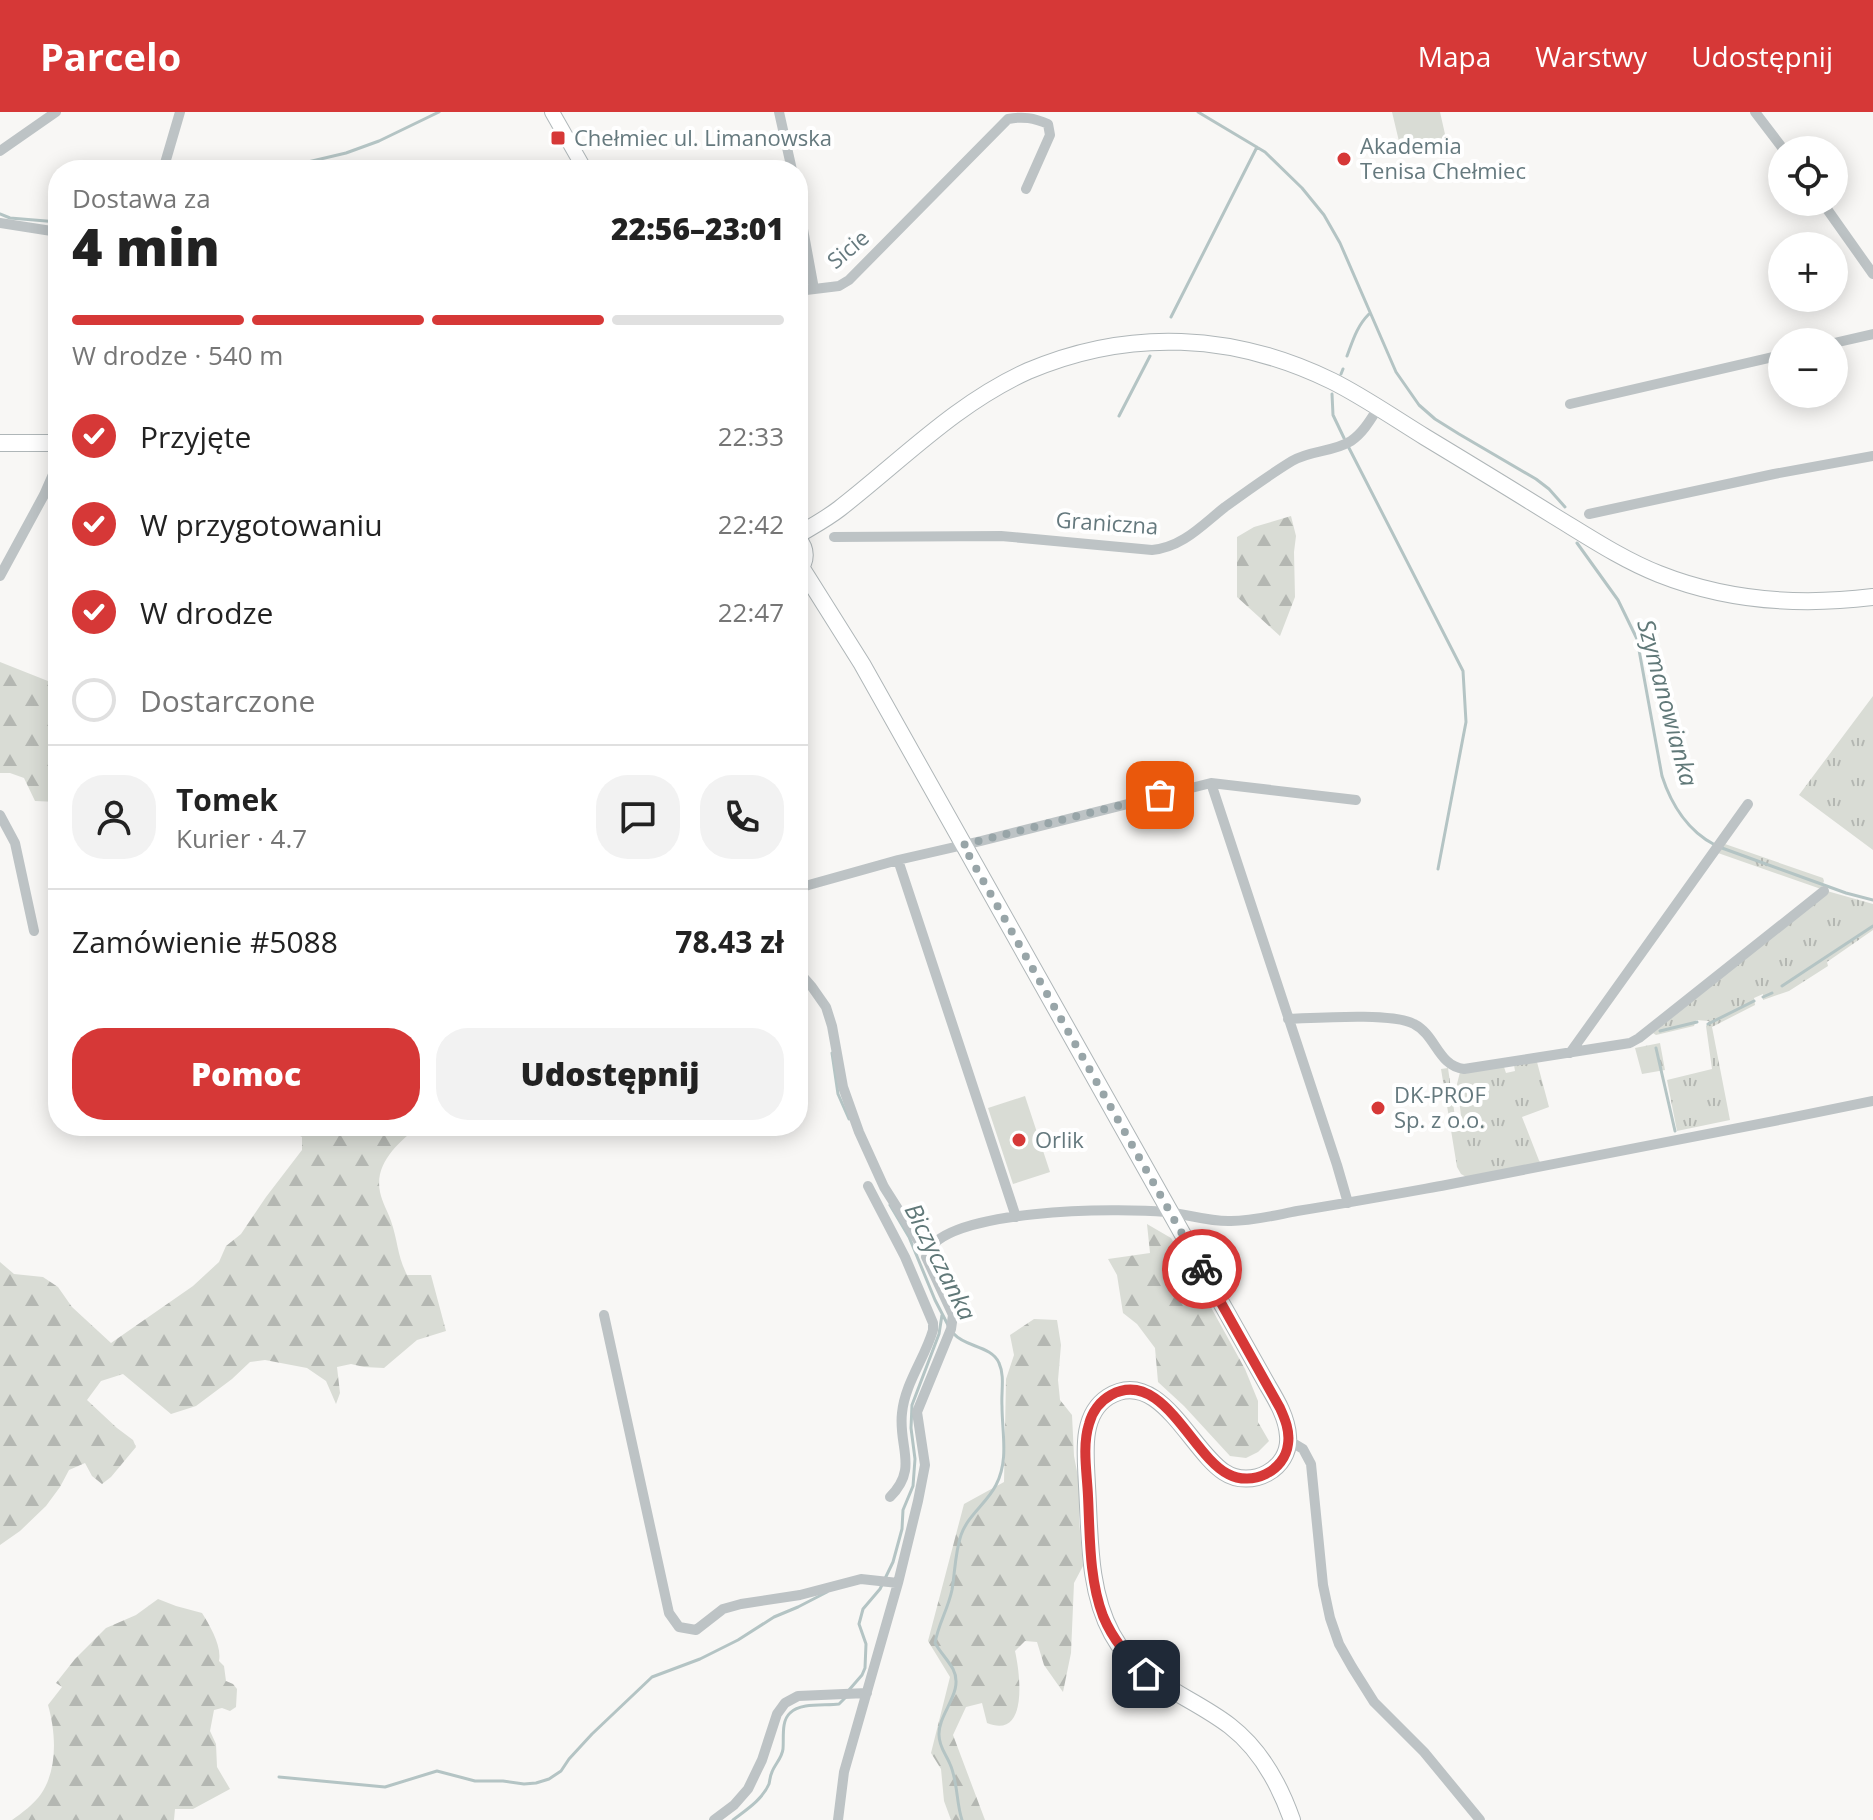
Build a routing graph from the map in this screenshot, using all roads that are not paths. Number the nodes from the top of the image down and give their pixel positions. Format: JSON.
{"nodes":[{"id":1,"x":56,"y":112,"type":"edge"},
{"id":2,"x":180,"y":112,"type":"edge"},
{"id":3,"x":552,"y":112,"type":"edge"},
{"id":4,"x":779,"y":112,"type":"edge"},
{"id":5,"x":1755,"y":112,"type":"edge"},
{"id":6,"x":1773,"y":136,"type":"edge"},
{"id":7,"x":0,"y":151,"type":"edge"},
{"id":8,"x":166,"y":160,"type":"edge"},
{"id":9,"x":579,"y":160,"type":"edge"},
{"id":10,"x":790,"y":160,"type":"edge"},
{"id":11,"x":1026,"y":189,"type":"dead end"},
{"id":12,"x":1832,"y":216,"type":"edge"},
{"id":13,"x":0,"y":223,"type":"edge"},
{"id":14,"x":48,"y":230,"type":"edge"},
{"id":15,"x":808,"y":256,"type":"edge"},
{"id":16,"x":1873,"y":274,"type":"edge"},
{"id":17,"x":814,"y":289,"type":"junction"},
{"id":18,"x":808,"y":290,"type":"edge"},
{"id":19,"x":1873,"y":334,"type":"edge"},
{"id":20,"x":1848,"y":340,"type":"edge"},
{"id":21,"x":1768,"y":358,"type":"edge"},
{"id":22,"x":1570,"y":404,"type":"dead end"},
{"id":23,"x":1378,"y":408,"type":"junction"},
{"id":24,"x":0,"y":443,"type":"edge"},
{"id":25,"x":48,"y":443,"type":"edge"},
{"id":26,"x":1873,"y":456,"type":"edge"},
{"id":27,"x":48,"y":486,"type":"edge"},
{"id":28,"x":1589,"y":514,"type":"dead end"},
{"id":29,"x":808,"y":534,"type":"edge"},
{"id":30,"x":834,"y":537,"type":"dead end"},
{"id":31,"x":1,"y":578,"type":"edge"},
{"id":32,"x":808,"y":585,"type":"edge"},
{"id":33,"x":1873,"y":597,"type":"edge"},
{"id":34,"x":1211,"y":783,"type":"junction"},
{"id":35,"x":1356,"y":800,"type":"dead end"},
{"id":36,"x":1748,"y":804,"type":"dead end"},
{"id":37,"x":0,"y":815,"type":"edge"},
{"id":38,"x":963,"y":845,"type":"junction"},
{"id":39,"x":898,"y":860,"type":"junction"},
{"id":40,"x":808,"y":885,"type":"edge"},
{"id":41,"x":1824,"y":891,"type":"dead end"},
{"id":42,"x":34,"y":931,"type":"dead end"},
{"id":43,"x":808,"y":982,"type":"edge"},
{"id":44,"x":1288,"y":1019,"type":"junction"},
{"id":45,"x":1570,"y":1053,"type":"junction"},
{"id":46,"x":1873,"y":1101,"type":"edge"},
{"id":47,"x":868,"y":1186,"type":"dead end"},
{"id":48,"x":1348,"y":1203,"type":"junction"},
{"id":49,"x":1170,"y":1212,"type":"junction"},
{"id":50,"x":1016,"y":1217,"type":"junction"},
{"id":51,"x":917,"y":1251,"type":"junction"},
{"id":52,"x":604,"y":1315,"type":"dead end"},
{"id":53,"x":917,"y":1412,"type":"junction"},
{"id":54,"x":902,"y":1414,"type":"junction"},
{"id":55,"x":1288,"y":1440,"type":"junction"},
{"id":56,"x":890,"y":1497,"type":"dead end"},
{"id":57,"x":893,"y":1582,"type":"junction"},
{"id":58,"x":867,"y":1693,"type":"junction"},
{"id":59,"x":714,"y":1820,"type":"edge"},
{"id":60,"x":838,"y":1820,"type":"edge"},
{"id":61,"x":1292,"y":1820,"type":"edge"},
{"id":62,"x":1480,"y":1820,"type":"edge"}],
"edges":[{"from":1,"to":7,"type":"street"},
{"from":2,"to":8,"type":"street"},
{"from":3,"to":9,"type":"main road"},
{"from":4,"to":10,"type":"street"},
{"from":5,"to":6,"type":"street"},
{"from":11,"to":17,"type":"street","name":"Sicie"},
{"from":12,"to":16,"type":"street"},
{"from":13,"to":14,"type":"street"},
{"from":15,"to":17,"type":"street"},
{"from":17,"to":18,"type":"street","name":"Sicie"},
{"from":19,"to":20,"type":"street"},
{"from":21,"to":22,"type":"street"},
{"from":23,"to":29,"type":"main road"},
{"from":23,"to":30,"type":"street","name":"Graniczna"},
{"from":23,"to":33,"type":"main road"},
{"from":24,"to":25,"type":"main road"},
{"from":26,"to":28,"type":"street"},
{"from":27,"to":31,"type":"street"},
{"from":32,"to":38,"type":"main road"},
{"from":34,"to":35,"type":"street"},
{"from":34,"to":38,"type":"street"},
{"from":34,"to":44,"type":"street"},
{"from":36,"to":45,"type":"street"},
{"from":37,"to":42,"type":"street"},
{"from":38,"to":39,"type":"street"},
{"from":38,"to":49,"type":"main road"},
{"from":39,"to":40,"type":"street"},
{"from":39,"to":50,"type":"street"},
{"from":41,"to":45,"type":"street"},
{"from":43,"to":51,"type":"street"},
{"from":44,"to":45,"type":"street"},
{"from":44,"to":48,"type":"street"},
{"from":46,"to":48,"type":"street"},
{"from":47,"to":51,"type":"street"},
{"from":48,"to":49,"type":"street"},
{"from":49,"to":50,"type":"street"},
{"from":49,"to":55,"type":"main road"},
{"from":50,"to":51,"type":"street"},
{"from":51,"to":53,"type":"street"},
{"from":51,"to":54,"type":"street"},
{"from":52,"to":57,"type":"street"},
{"from":53,"to":54,"type":"street"},
{"from":53,"to":57,"type":"street"},
{"from":54,"to":56,"type":"street"},
{"from":55,"to":61,"type":"main road"},
{"from":55,"to":62,"type":"street"},
{"from":57,"to":58,"type":"street"},
{"from":58,"to":59,"type":"street"},
{"from":58,"to":60,"type":"street"}]}
